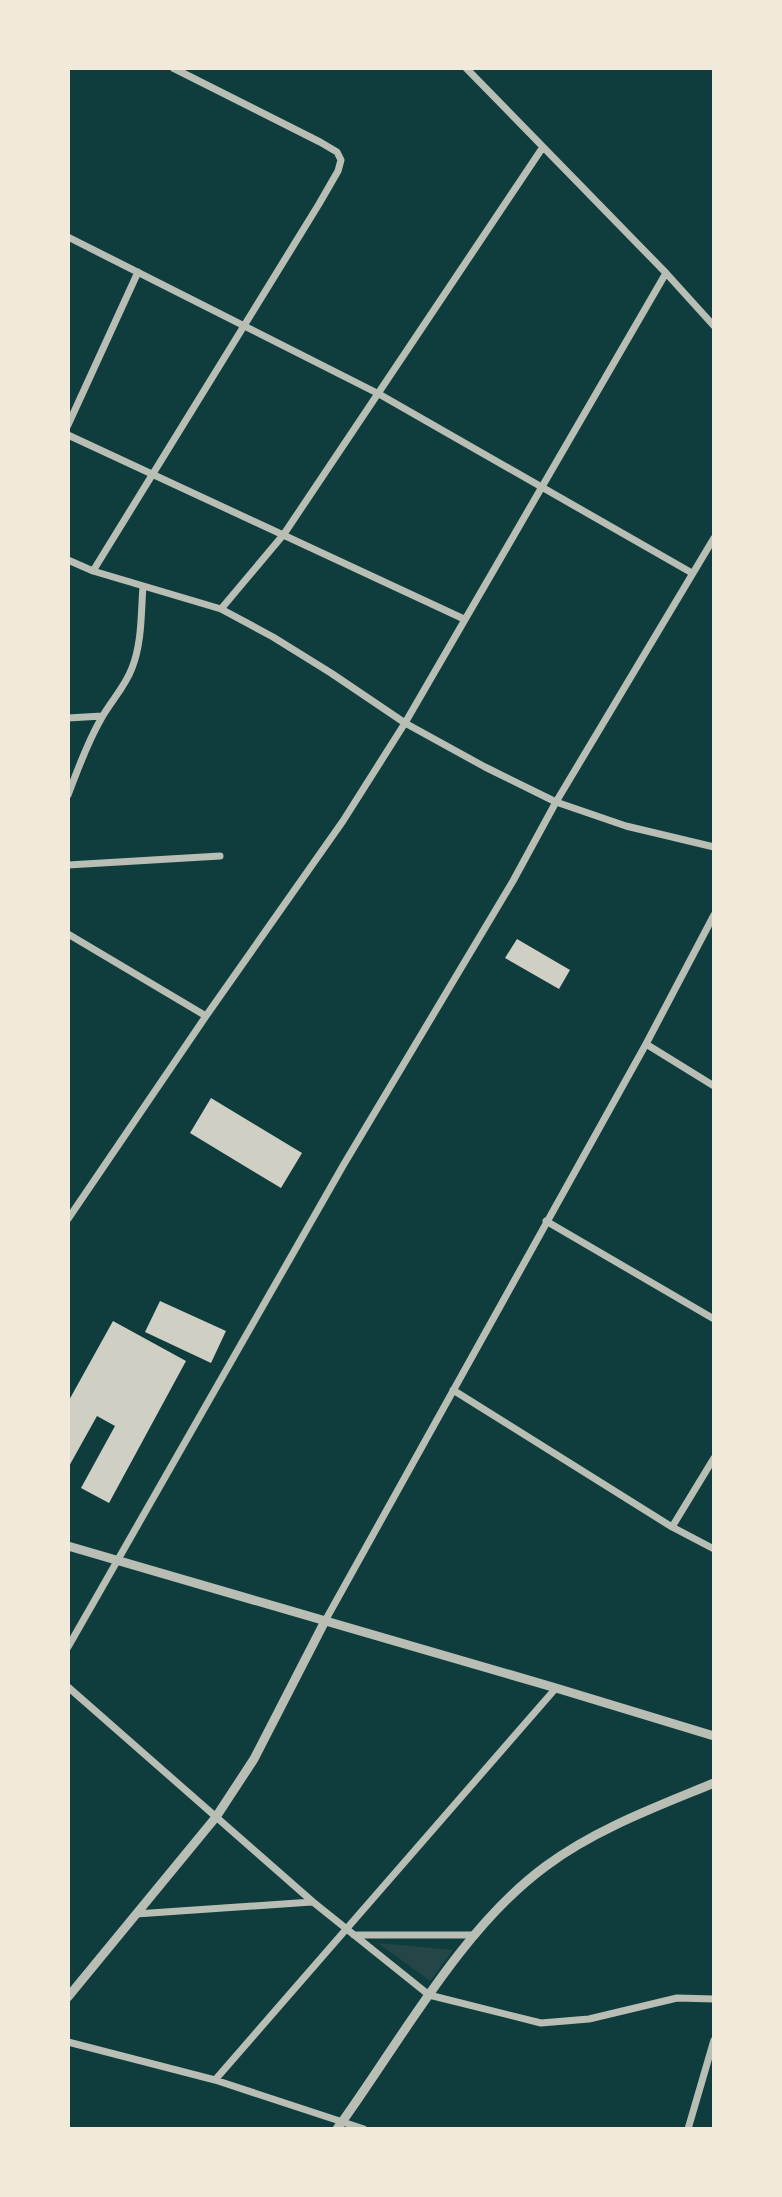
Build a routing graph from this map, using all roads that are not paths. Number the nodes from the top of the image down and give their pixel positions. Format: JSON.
{"nodes":[{"id":1,"x":173,"y":68,"type":"edge"},
{"id":2,"x":466,"y":68,"type":"edge"},
{"id":3,"x":543,"y":146,"type":"junction"},
{"id":4,"x":68,"y":237,"type":"edge"},
{"id":5,"x":138,"y":272,"type":"junction"},
{"id":6,"x":666,"y":273,"type":"junction"},
{"id":7,"x":245,"y":326,"type":"junction"},
{"id":8,"x":714,"y":326,"type":"edge"},
{"id":9,"x":379,"y":394,"type":"junction"},
{"id":10,"x":68,"y":425,"type":"edge"},
{"id":11,"x":68,"y":435,"type":"edge"},
{"id":12,"x":155,"y":474,"type":"junction"},
{"id":13,"x":542,"y":487,"type":"junction"},
{"id":14,"x":284,"y":534,"type":"junction"},
{"id":15,"x":714,"y":538,"type":"edge"},
{"id":16,"x":68,"y":560,"type":"edge"},
{"id":17,"x":93,"y":571,"type":"junction"},
{"id":18,"x":692,"y":573,"type":"junction"},
{"id":19,"x":144,"y":586,"type":"junction"},
{"id":20,"x":221,"y":609,"type":"junction"},
{"id":21,"x":464,"y":619,"type":"junction"},
{"id":22,"x":103,"y":716,"type":"junction"},
{"id":23,"x":68,"y":718,"type":"edge"},
{"id":24,"x":405,"y":723,"type":"junction"},
{"id":25,"x":68,"y":795,"type":"edge"},
{"id":26,"x":556,"y":802,"type":"junction"},
{"id":27,"x":714,"y":847,"type":"edge"},
{"id":28,"x":220,"y":856,"type":"dead end"},
{"id":29,"x":68,"y":865,"type":"edge"},
{"id":30,"x":714,"y":915,"type":"edge"},
{"id":31,"x":68,"y":934,"type":"edge"},
{"id":32,"x":206,"y":1016,"type":"junction"},
{"id":33,"x":646,"y":1044,"type":"junction"},
{"id":34,"x":714,"y":1086,"type":"edge"},
{"id":35,"x":68,"y":1219,"type":"edge"},
{"id":36,"x":546,"y":1221,"type":"junction"},
{"id":37,"x":714,"y":1319,"type":"edge"},
{"id":38,"x":453,"y":1390,"type":"junction"},
{"id":39,"x":714,"y":1458,"type":"edge"},
{"id":40,"x":672,"y":1527,"type":"junction"},
{"id":41,"x":68,"y":1546,"type":"edge"},
{"id":42,"x":714,"y":1549,"type":"edge"},
{"id":43,"x":117,"y":1560,"type":"junction"},
{"id":44,"x":325,"y":1621,"type":"junction"},
{"id":45,"x":68,"y":1647,"type":"edge"},
{"id":46,"x":68,"y":1687,"type":"edge"},
{"id":47,"x":556,"y":1688,"type":"junction"},
{"id":48,"x":714,"y":1736,"type":"edge"},
{"id":49,"x":713,"y":1783,"type":"edge"},
{"id":50,"x":714,"y":1789,"type":"edge"},
{"id":51,"x":216,"y":1817,"type":"junction"},
{"id":52,"x":313,"y":1902,"type":"junction"},
{"id":53,"x":135,"y":1914,"type":"junction"},
{"id":54,"x":346,"y":1928,"type":"junction"},
{"id":55,"x":354,"y":1935,"type":"junction"},
{"id":56,"x":475,"y":1935,"type":"junction"},
{"id":57,"x":429,"y":1995,"type":"junction"},
{"id":58,"x":68,"y":1997,"type":"edge"},
{"id":59,"x":714,"y":1999,"type":"edge"},
{"id":60,"x":714,"y":2040,"type":"edge"},
{"id":61,"x":68,"y":2042,"type":"edge"},
{"id":62,"x":215,"y":2080,"type":"junction"},
{"id":63,"x":340,"y":2125,"type":"edge"},
{"id":64,"x":364,"y":2129,"type":"edge"},
{"id":65,"x":688,"y":2129,"type":"edge"}],
"edges":[{"from":1,"to":7,"type":"street"},
{"from":2,"to":3,"type":"street"},
{"from":3,"to":6,"type":"street"},
{"from":3,"to":9,"type":"street"},
{"from":4,"to":5,"type":"street"},
{"from":5,"to":7,"type":"street"},
{"from":5,"to":10,"type":"street"},
{"from":6,"to":8,"type":"street"},
{"from":6,"to":13,"type":"street"},
{"from":7,"to":9,"type":"street"},
{"from":7,"to":12,"type":"street"},
{"from":9,"to":13,"type":"street"},
{"from":9,"to":14,"type":"street"},
{"from":11,"to":12,"type":"street"},
{"from":12,"to":14,"type":"street"},
{"from":12,"to":17,"type":"street"},
{"from":13,"to":18,"type":"street"},
{"from":13,"to":21,"type":"street"},
{"from":14,"to":20,"type":"street"},
{"from":14,"to":21,"type":"street"},
{"from":15,"to":18,"type":"street"},
{"from":16,"to":17,"type":"street"},
{"from":17,"to":19,"type":"street"},
{"from":18,"to":26,"type":"street"},
{"from":19,"to":20,"type":"street"},
{"from":19,"to":22,"type":"street"},
{"from":20,"to":24,"type":"street"},
{"from":21,"to":24,"type":"street"},
{"from":22,"to":23,"type":"street"},
{"from":22,"to":25,"type":"street"},
{"from":24,"to":26,"type":"street"},
{"from":24,"to":32,"type":"street"},
{"from":26,"to":27,"type":"street"},
{"from":26,"to":43,"type":"street"},
{"from":28,"to":29,"type":"street"},
{"from":30,"to":33,"type":"street"},
{"from":31,"to":32,"type":"street"},
{"from":32,"to":35,"type":"street"},
{"from":33,"to":34,"type":"street"},
{"from":33,"to":36,"type":"street"},
{"from":36,"to":37,"type":"street"},
{"from":36,"to":38,"type":"street"},
{"from":38,"to":40,"type":"street"},
{"from":38,"to":44,"type":"street"},
{"from":39,"to":40,"type":"street"},
{"from":40,"to":42,"type":"street"},
{"from":41,"to":43,"type":"street"},
{"from":43,"to":44,"type":"street"},
{"from":43,"to":45,"type":"street"},
{"from":44,"to":47,"type":"street"},
{"from":44,"to":51,"type":"street"},
{"from":46,"to":51,"type":"street"},
{"from":47,"to":48,"type":"street"},
{"from":47,"to":54,"type":"street"},
{"from":49,"to":50,"type":"street"},
{"from":49,"to":56,"type":"street"},
{"from":51,"to":52,"type":"street"},
{"from":51,"to":53,"type":"street"},
{"from":52,"to":53,"type":"street"},
{"from":52,"to":54,"type":"street"},
{"from":53,"to":58,"type":"street"},
{"from":54,"to":55,"type":"street"},
{"from":54,"to":62,"type":"street"},
{"from":55,"to":56,"type":"street"},
{"from":55,"to":57,"type":"street"},
{"from":56,"to":57,"type":"street"},
{"from":57,"to":59,"type":"street"},
{"from":57,"to":63,"type":"street"},
{"from":60,"to":65,"type":"street"},
{"from":61,"to":62,"type":"street"},
{"from":62,"to":63,"type":"street"},
{"from":63,"to":64,"type":"street"}]}
